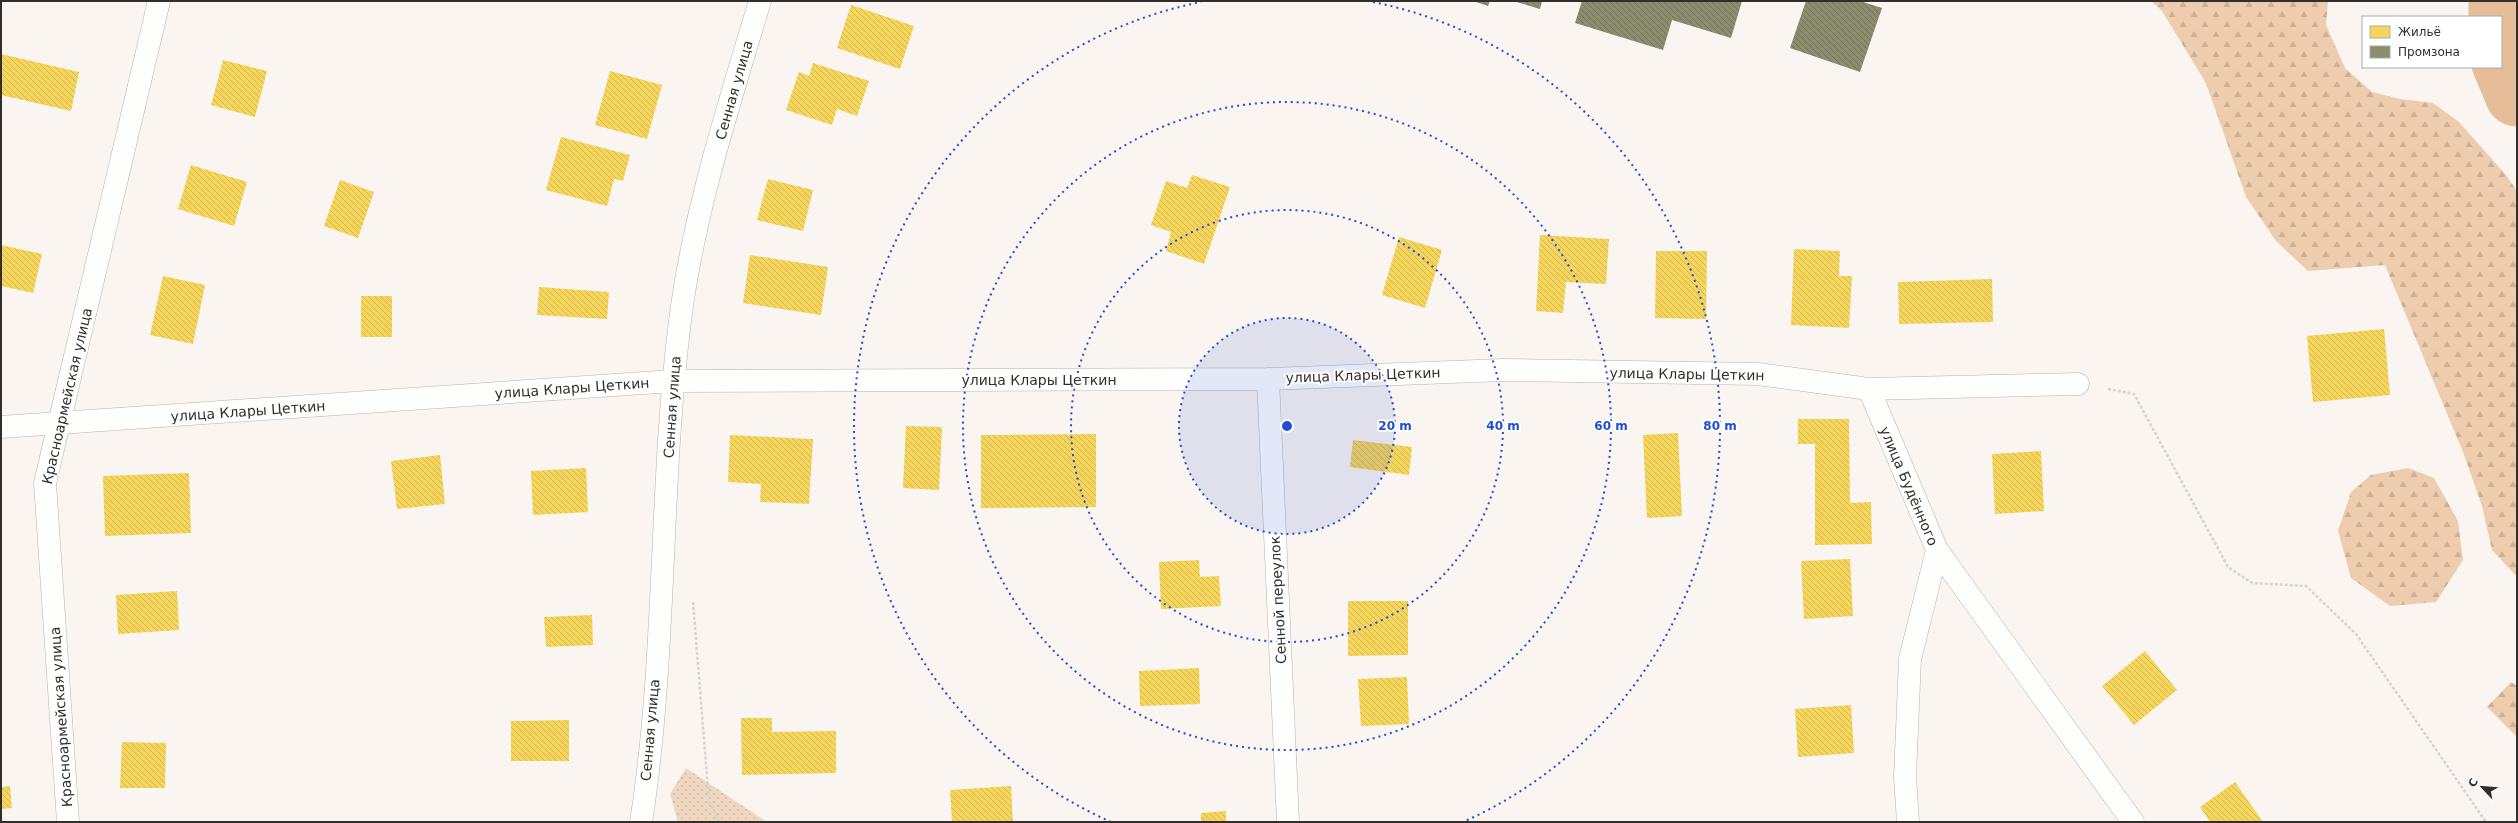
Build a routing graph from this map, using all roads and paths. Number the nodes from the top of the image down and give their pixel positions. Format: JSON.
{"nodes":[{"id":1,"x":159,"y":1,"type":"edge"},
{"id":2,"x":760,"y":1,"type":"edge"},
{"id":3,"x":1268,"y":379,"type":"junction"},
{"id":4,"x":673,"y":381,"type":"junction"},
{"id":5,"x":2078,"y":384,"type":"joint"},
{"id":6,"x":1869,"y":389,"type":"junction"},
{"id":7,"x":59,"y":424,"type":"junction"},
{"id":8,"x":1,"y":427,"type":"edge"},
{"id":9,"x":1937,"y":550,"type":"junction"},
{"id":10,"x":693,"y":597,"type":"dead end"},
{"id":11,"x":68,"y":822,"type":"edge"},
{"id":12,"x":641,"y":822,"type":"edge"},
{"id":13,"x":720,"y":822,"type":"edge"},
{"id":14,"x":1288,"y":822,"type":"edge"},
{"id":15,"x":1908,"y":822,"type":"edge"},
{"id":16,"x":2134,"y":822,"type":"edge"},
{"id":17,"x":2486,"y":822,"type":"edge"}],
"edges":[{"from":1,"to":7,"type":"street","name":"Красноармейская улица"},
{"from":2,"to":4,"type":"street","name":"Сенная улица"},
{"from":3,"to":4,"type":"street","name":"улица Клары Цеткин"},
{"from":3,"to":6,"type":"street","name":"улица Клары Цеткин"},
{"from":3,"to":14,"type":"street","name":"Сенной переулок"},
{"from":4,"to":7,"type":"street","name":"улица Клары Цеткин"},
{"from":4,"to":12,"type":"street","name":"Сенная улица"},
{"from":5,"to":6,"type":"street","name":"улица Клары Цеткин"},
{"from":5,"to":17,"type":"path"},
{"from":6,"to":9,"type":"street","name":"улица Будённого"},
{"from":7,"to":8,"type":"street","name":"улица Клары Цеткин"},
{"from":7,"to":11,"type":"street","name":"Красноармейская улица"},
{"from":9,"to":15,"type":"street","name":"улица Будённого"},
{"from":9,"to":16,"type":"street"},
{"from":10,"to":13,"type":"path"}]}
